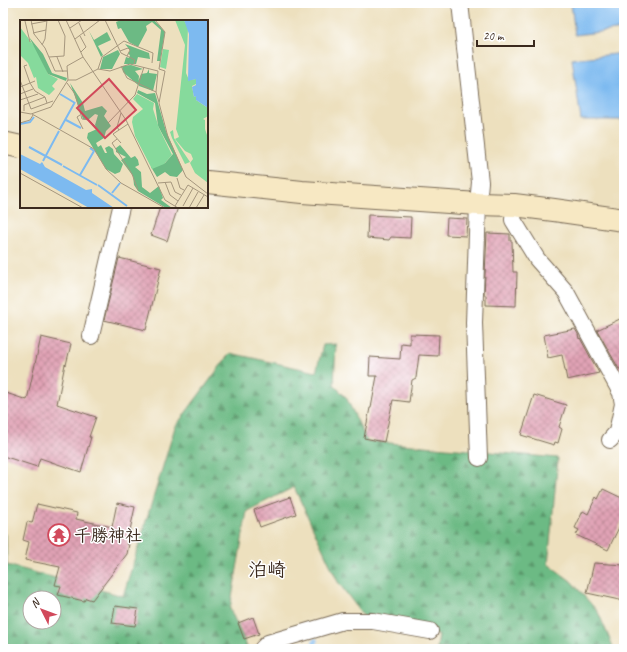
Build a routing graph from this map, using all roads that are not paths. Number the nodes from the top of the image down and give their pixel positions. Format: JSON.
{"nodes":[{"id":1,"x":460,"y":3,"type":"edge"},
{"id":2,"x":3,"y":143,"type":"edge"},
{"id":3,"x":20,"y":147,"type":"edge"},
{"id":4,"x":208,"y":182,"type":"edge"},
{"id":5,"x":478,"y":204,"type":"junction"},
{"id":6,"x":514,"y":206,"type":"junction"},
{"id":7,"x":121,"y":208,"type":"edge"},
{"id":8,"x":624,"y":220,"type":"edge"},
{"id":9,"x":91,"y":336,"type":"dead end"},
{"id":10,"x":623,"y":394,"type":"edge"},
{"id":11,"x":610,"y":440,"type":"dead end"},
{"id":12,"x":479,"y":458,"type":"dead end"},
{"id":13,"x":430,"y":631,"type":"dead end"},
{"id":14,"x":262,"y":649,"type":"edge"}],
"edges":[{"from":1,"to":5,"type":"street"},
{"from":2,"to":3,"type":"street"},
{"from":4,"to":5,"type":"street"},
{"from":5,"to":6,"type":"street"},
{"from":5,"to":12,"type":"street"},
{"from":6,"to":8,"type":"street"},
{"from":6,"to":10,"type":"street"},
{"from":7,"to":9,"type":"street"},
{"from":10,"to":11,"type":"street"},
{"from":13,"to":14,"type":"street"}]}
